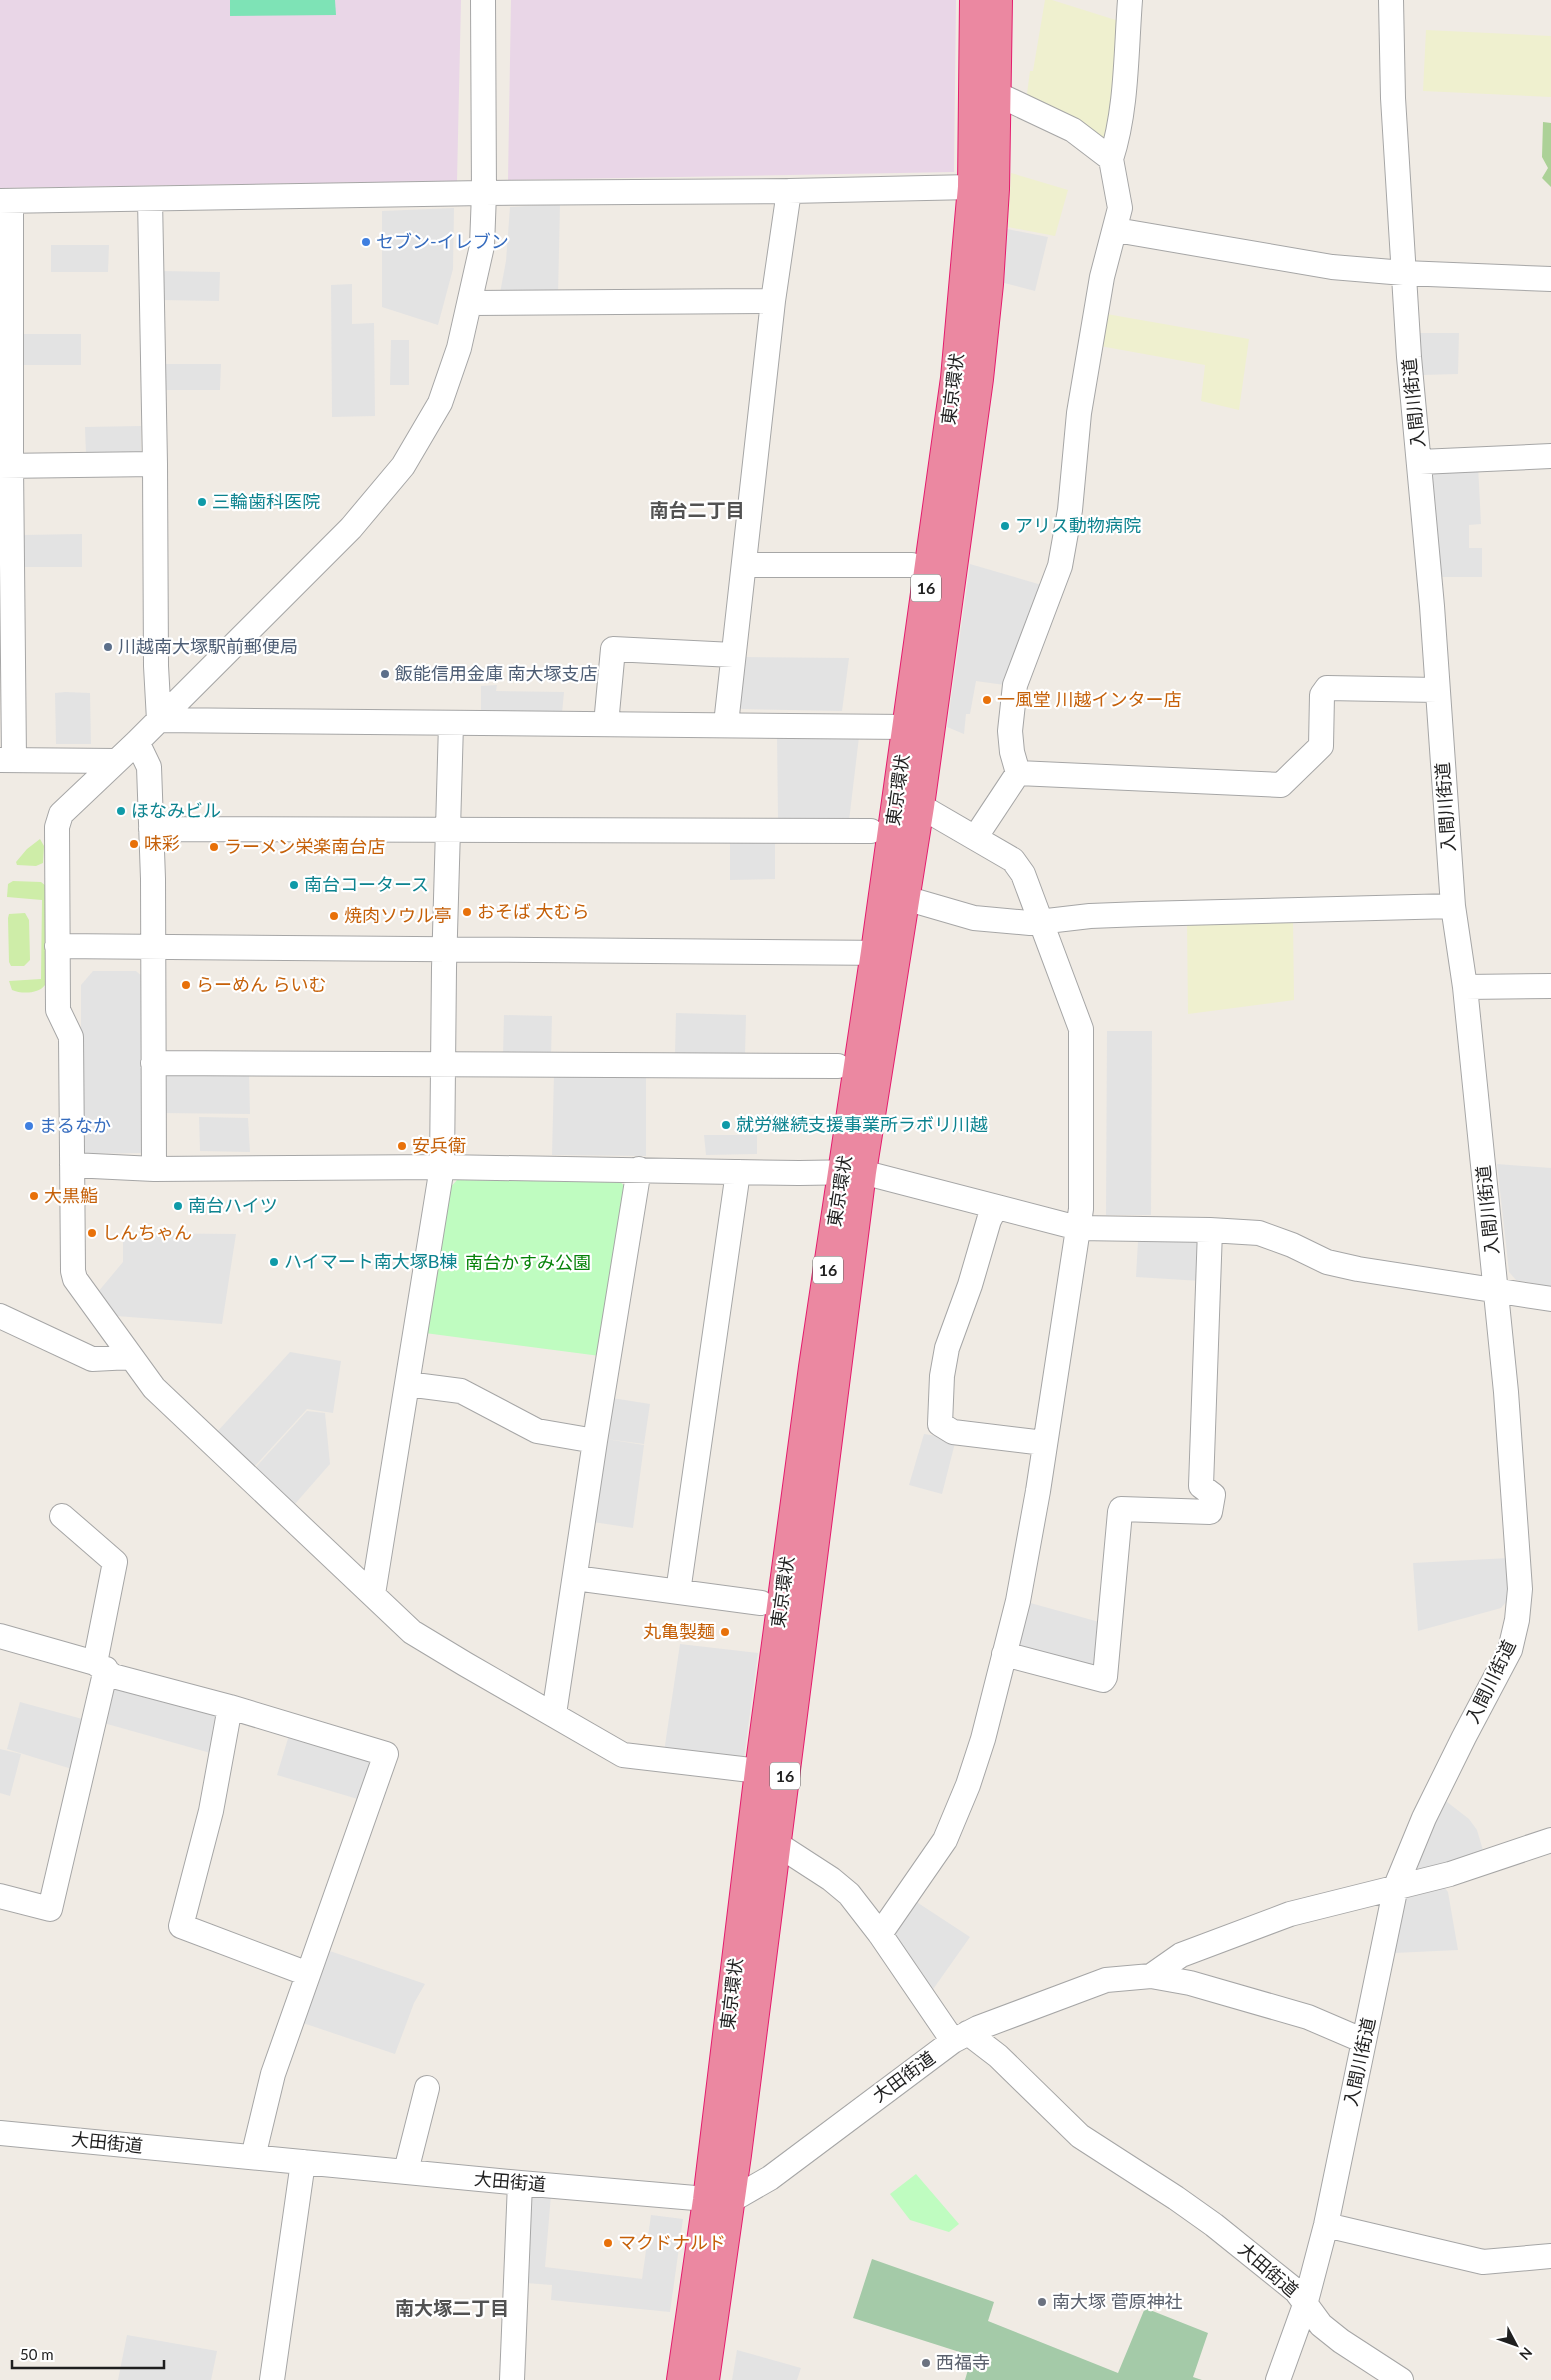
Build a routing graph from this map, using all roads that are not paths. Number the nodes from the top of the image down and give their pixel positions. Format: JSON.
{"nodes":[{"id":1,"x":483,"y":0,"type":"edge"},
{"id":2,"x":974,"y":0,"type":"edge"},
{"id":3,"x":998,"y":0,"type":"edge"},
{"id":4,"x":1130,"y":0,"type":"edge"},
{"id":5,"x":1390,"y":0,"type":"edge"},
{"id":6,"x":997,"y":94,"type":"junction"},
{"id":7,"x":1111,"y":159,"type":"junction"},
{"id":8,"x":972,"y":187,"type":"junction"},
{"id":9,"x":789,"y":191,"type":"junction"},
{"id":10,"x":484,"y":193,"type":"junction"},
{"id":11,"x":150,"y":199,"type":"junction"},
{"id":12,"x":5,"y":201,"type":"edge"},
{"id":13,"x":1116,"y":230,"type":"junction"},
{"id":14,"x":1404,"y":273,"type":"junction"},
{"id":15,"x":1551,"y":279,"type":"edge"},
{"id":16,"x":773,"y":301,"type":"junction"},
{"id":17,"x":471,"y":303,"type":"junction"},
{"id":18,"x":1551,"y":456,"type":"edge"},
{"id":19,"x":1420,"y":462,"type":"junction"},
{"id":20,"x":155,"y":464,"type":"junction"},
{"id":21,"x":5,"y":466,"type":"edge"},
{"id":22,"x":744,"y":565,"type":"junction"},
{"id":23,"x":912,"y":566,"type":"dead end"},
{"id":24,"x":733,"y":655,"type":"junction"},
{"id":25,"x":1437,"y":690,"type":"junction"},
{"id":26,"x":159,"y":720,"type":"junction"},
{"id":27,"x":451,"y":724,"type":"junction"},
{"id":28,"x":606,"y":724,"type":"junction"},
{"id":29,"x":726,"y":724,"type":"junction"},
{"id":30,"x":908,"y":727,"type":"junction"},
{"id":31,"x":137,"y":742,"type":"junction"},
{"id":32,"x":7,"y":759,"type":"edge"},
{"id":33,"x":117,"y":761,"type":"junction"},
{"id":34,"x":1018,"y":773,"type":"junction"},
{"id":35,"x":920,"y":806,"type":"junction"},
{"id":36,"x":151,"y":829,"type":"junction"},
{"id":37,"x":448,"y":831,"type":"junction"},
{"id":38,"x":871,"y":831,"type":"dead end"},
{"id":39,"x":975,"y":838,"type":"junction"},
{"id":40,"x":905,"y":898,"type":"junction"},
{"id":41,"x":1453,"y":906,"type":"junction"},
{"id":42,"x":1041,"y":923,"type":"junction"},
{"id":43,"x":57,"y":946,"type":"junction"},
{"id":44,"x":152,"y":947,"type":"junction"},
{"id":45,"x":444,"y":950,"type":"junction"},
{"id":46,"x":886,"y":952,"type":"junction"},
{"id":47,"x":1551,"y":986,"type":"edge"},
{"id":48,"x":1465,"y":987,"type":"junction"},
{"id":49,"x":153,"y":1063,"type":"junction"},
{"id":50,"x":443,"y":1064,"type":"junction"},
{"id":51,"x":838,"y":1066,"type":"dead end"},
{"id":52,"x":72,"y":1165,"type":"junction"},
{"id":53,"x":442,"y":1167,"type":"junction"},
{"id":54,"x":154,"y":1168,"type":"junction"},
{"id":55,"x":639,"y":1169,"type":"junction"},
{"id":56,"x":738,"y":1172,"type":"junction"},
{"id":57,"x":852,"y":1172,"type":"junction"},
{"id":58,"x":996,"y":1207,"type":"junction"},
{"id":59,"x":1078,"y":1228,"type":"junction"},
{"id":60,"x":1210,"y":1230,"type":"junction"},
{"id":61,"x":1496,"y":1290,"type":"junction"},
{"id":62,"x":1551,"y":1299,"type":"edge"},
{"id":63,"x":0,"y":1316,"type":"edge"},
{"id":64,"x":131,"y":1357,"type":"junction"},
{"id":65,"x":407,"y":1384,"type":"junction"},
{"id":66,"x":595,"y":1441,"type":"junction"},
{"id":67,"x":1044,"y":1443,"type":"junction"},
{"id":68,"x":62,"y":1516,"type":"dead end"},
{"id":69,"x":575,"y":1578,"type":"junction"},
{"id":70,"x":678,"y":1592,"type":"junction"},
{"id":71,"x":373,"y":1594,"type":"junction"},
{"id":72,"x":761,"y":1603,"type":"dead end"},
{"id":73,"x":0,"y":1636,"type":"edge"},
{"id":74,"x":1004,"y":1654,"type":"junction"},
{"id":75,"x":101,"y":1666,"type":"junction"},
{"id":76,"x":230,"y":1707,"type":"junction"},
{"id":77,"x":554,"y":1714,"type":"junction"},
{"id":78,"x":759,"y":1771,"type":"junction"},
{"id":79,"x":1551,"y":1840,"type":"edge"},
{"id":80,"x":777,"y":1844,"type":"junction"},
{"id":81,"x":1396,"y":1886,"type":"junction"},
{"id":82,"x":0,"y":1896,"type":"edge"},
{"id":83,"x":880,"y":1934,"type":"junction"},
{"id":84,"x":308,"y":1974,"type":"junction"},
{"id":85,"x":1151,"y":1976,"type":"junction"},
{"id":86,"x":961,"y":2037,"type":"junction"},
{"id":87,"x":1364,"y":2041,"type":"junction"},
{"id":88,"x":427,"y":2088,"type":"dead end"},
{"id":89,"x":0,"y":2133,"type":"edge"},
{"id":90,"x":254,"y":2158,"type":"junction"},
{"id":91,"x":303,"y":2162,"type":"junction"},
{"id":92,"x":406,"y":2171,"type":"junction"},
{"id":93,"x":520,"y":2183,"type":"junction"},
{"id":94,"x":718,"y":2200,"type":"junction"},
{"id":95,"x":1326,"y":2224,"type":"junction"},
{"id":96,"x":1551,"y":2256,"type":"edge"},
{"id":97,"x":1305,"y":2306,"type":"junction"},
{"id":98,"x":272,"y":2380,"type":"edge"},
{"id":99,"x":512,"y":2380,"type":"edge"},
{"id":100,"x":681,"y":2380,"type":"edge"},
{"id":101,"x":705,"y":2380,"type":"edge"},
{"id":102,"x":1278,"y":2380,"type":"edge"},
{"id":103,"x":1401,"y":2380,"type":"edge"}],
"edges":[{"from":1,"to":10,"type":"street"},
{"from":2,"to":8,"type":"highway","name":"東京環状","number":"16"},
{"from":3,"to":6,"type":"highway","name":"東京環状","number":"16"},
{"from":4,"to":7,"type":"street"},
{"from":5,"to":14,"type":"street","name":"入間川街道"},
{"from":6,"to":7,"type":"street"},
{"from":6,"to":35,"type":"highway","name":"東京環状","number":"16"},
{"from":7,"to":13,"type":"street"},
{"from":8,"to":9,"type":"street"},
{"from":8,"to":30,"type":"highway","name":"東京環状","number":"16"},
{"from":9,"to":10,"type":"street"},
{"from":9,"to":16,"type":"street"},
{"from":10,"to":11,"type":"street"},
{"from":10,"to":17,"type":"street"},
{"from":11,"to":12,"type":"street"},
{"from":11,"to":20,"type":"street"},
{"from":12,"to":21,"type":"street"},
{"from":13,"to":14,"type":"street"},
{"from":13,"to":34,"type":"street"},
{"from":14,"to":15,"type":"street"},
{"from":14,"to":19,"type":"street","name":"入間川街道"},
{"from":16,"to":17,"type":"street"},
{"from":16,"to":22,"type":"street"},
{"from":17,"to":26,"type":"street"},
{"from":18,"to":19,"type":"street"},
{"from":19,"to":25,"type":"street","name":"入間川街道"},
{"from":20,"to":21,"type":"street"},
{"from":20,"to":26,"type":"street"},
{"from":21,"to":32,"type":"street"},
{"from":22,"to":23,"type":"street"},
{"from":22,"to":24,"type":"street"},
{"from":24,"to":28,"type":"street"},
{"from":24,"to":29,"type":"street"},
{"from":25,"to":34,"type":"street"},
{"from":25,"to":41,"type":"street","name":"入間川街道"},
{"from":26,"to":27,"type":"street"},
{"from":26,"to":31,"type":"street"},
{"from":27,"to":28,"type":"street"},
{"from":27,"to":37,"type":"street"},
{"from":28,"to":29,"type":"street"},
{"from":29,"to":30,"type":"street"},
{"from":30,"to":46,"type":"highway","name":"東京環状","number":"16"},
{"from":31,"to":33,"type":"street"},
{"from":31,"to":36,"type":"street"},
{"from":32,"to":33,"type":"street"},
{"from":33,"to":43,"type":"street"},
{"from":34,"to":39,"type":"street"},
{"from":35,"to":39,"type":"street"},
{"from":35,"to":40,"type":"highway","name":"東京環状","number":"16"},
{"from":36,"to":37,"type":"street"},
{"from":36,"to":44,"type":"street"},
{"from":37,"to":38,"type":"street"},
{"from":37,"to":45,"type":"street"},
{"from":39,"to":42,"type":"street"},
{"from":40,"to":42,"type":"street"},
{"from":40,"to":46,"type":"highway","name":"東京環状","number":"16"},
{"from":41,"to":42,"type":"street"},
{"from":41,"to":48,"type":"street","name":"入間川街道"},
{"from":42,"to":59,"type":"street"},
{"from":43,"to":44,"type":"street"},
{"from":43,"to":52,"type":"street"},
{"from":44,"to":45,"type":"street"},
{"from":44,"to":49,"type":"street"},
{"from":45,"to":46,"type":"street"},
{"from":45,"to":50,"type":"street"},
{"from":46,"to":57,"type":"highway","name":"東京環状","number":"16"},
{"from":47,"to":48,"type":"street"},
{"from":48,"to":61,"type":"street","name":"入間川街道"},
{"from":49,"to":50,"type":"street"},
{"from":49,"to":54,"type":"street"},
{"from":50,"to":51,"type":"street"},
{"from":50,"to":53,"type":"street"},
{"from":52,"to":54,"type":"street"},
{"from":52,"to":64,"type":"street"},
{"from":53,"to":54,"type":"street"},
{"from":53,"to":55,"type":"street"},
{"from":53,"to":65,"type":"street"},
{"from":55,"to":56,"type":"street"},
{"from":55,"to":66,"type":"street"},
{"from":56,"to":57,"type":"street"},
{"from":56,"to":70,"type":"street"},
{"from":57,"to":58,"type":"street"},
{"from":57,"to":78,"type":"highway","name":"東京環状","number":"16"},
{"from":57,"to":80,"type":"highway","name":"東京環状","number":"16"},
{"from":58,"to":59,"type":"street"},
{"from":58,"to":67,"type":"street"},
{"from":59,"to":60,"type":"street"},
{"from":59,"to":67,"type":"street"},
{"from":60,"to":61,"type":"street"},
{"from":60,"to":74,"type":"street"},
{"from":61,"to":62,"type":"street"},
{"from":61,"to":81,"type":"street","name":"入間川街道"},
{"from":63,"to":64,"type":"street"},
{"from":64,"to":71,"type":"street"},
{"from":65,"to":66,"type":"street"},
{"from":65,"to":71,"type":"street"},
{"from":66,"to":69,"type":"street"},
{"from":67,"to":74,"type":"street"},
{"from":68,"to":75,"type":"street"},
{"from":69,"to":70,"type":"street"},
{"from":69,"to":77,"type":"street"},
{"from":70,"to":72,"type":"street"},
{"from":71,"to":77,"type":"street"},
{"from":73,"to":75,"type":"street"},
{"from":74,"to":83,"type":"street"},
{"from":75,"to":76,"type":"street"},
{"from":75,"to":82,"type":"street"},
{"from":76,"to":84,"type":"street"},
{"from":76,"to":84,"type":"street"},
{"from":77,"to":78,"type":"street"},
{"from":78,"to":94,"type":"highway","name":"東京環状","number":"16"},
{"from":79,"to":81,"type":"street"},
{"from":80,"to":83,"type":"street"},
{"from":80,"to":94,"type":"highway","name":"東京環状","number":"16"},
{"from":81,"to":85,"type":"street"},
{"from":81,"to":87,"type":"street","name":"入間川街道"},
{"from":83,"to":86,"type":"street"},
{"from":84,"to":90,"type":"street"},
{"from":85,"to":86,"type":"street","name":"大田街道"},
{"from":85,"to":87,"type":"street","name":"大田街道"},
{"from":86,"to":94,"type":"street","name":"大田街道"},
{"from":86,"to":97,"type":"street","name":"大田街道"},
{"from":87,"to":95,"type":"street","name":"入間川街道"},
{"from":88,"to":92,"type":"street"},
{"from":89,"to":90,"type":"street","name":"大田街道"},
{"from":90,"to":91,"type":"street","name":"大田街道"},
{"from":91,"to":92,"type":"street","name":"大田街道"},
{"from":91,"to":98,"type":"street"},
{"from":92,"to":93,"type":"street","name":"大田街道"},
{"from":93,"to":94,"type":"street","name":"大田街道"},
{"from":93,"to":99,"type":"street"},
{"from":94,"to":100,"type":"highway","name":"東京環状","number":"16"},
{"from":94,"to":101,"type":"highway","name":"東京環状","number":"16"},
{"from":95,"to":96,"type":"street"},
{"from":95,"to":97,"type":"street","name":"入間川街道"},
{"from":97,"to":102,"type":"street","name":"入間川街道"},
{"from":97,"to":103,"type":"street","name":"大田街道"}]}
